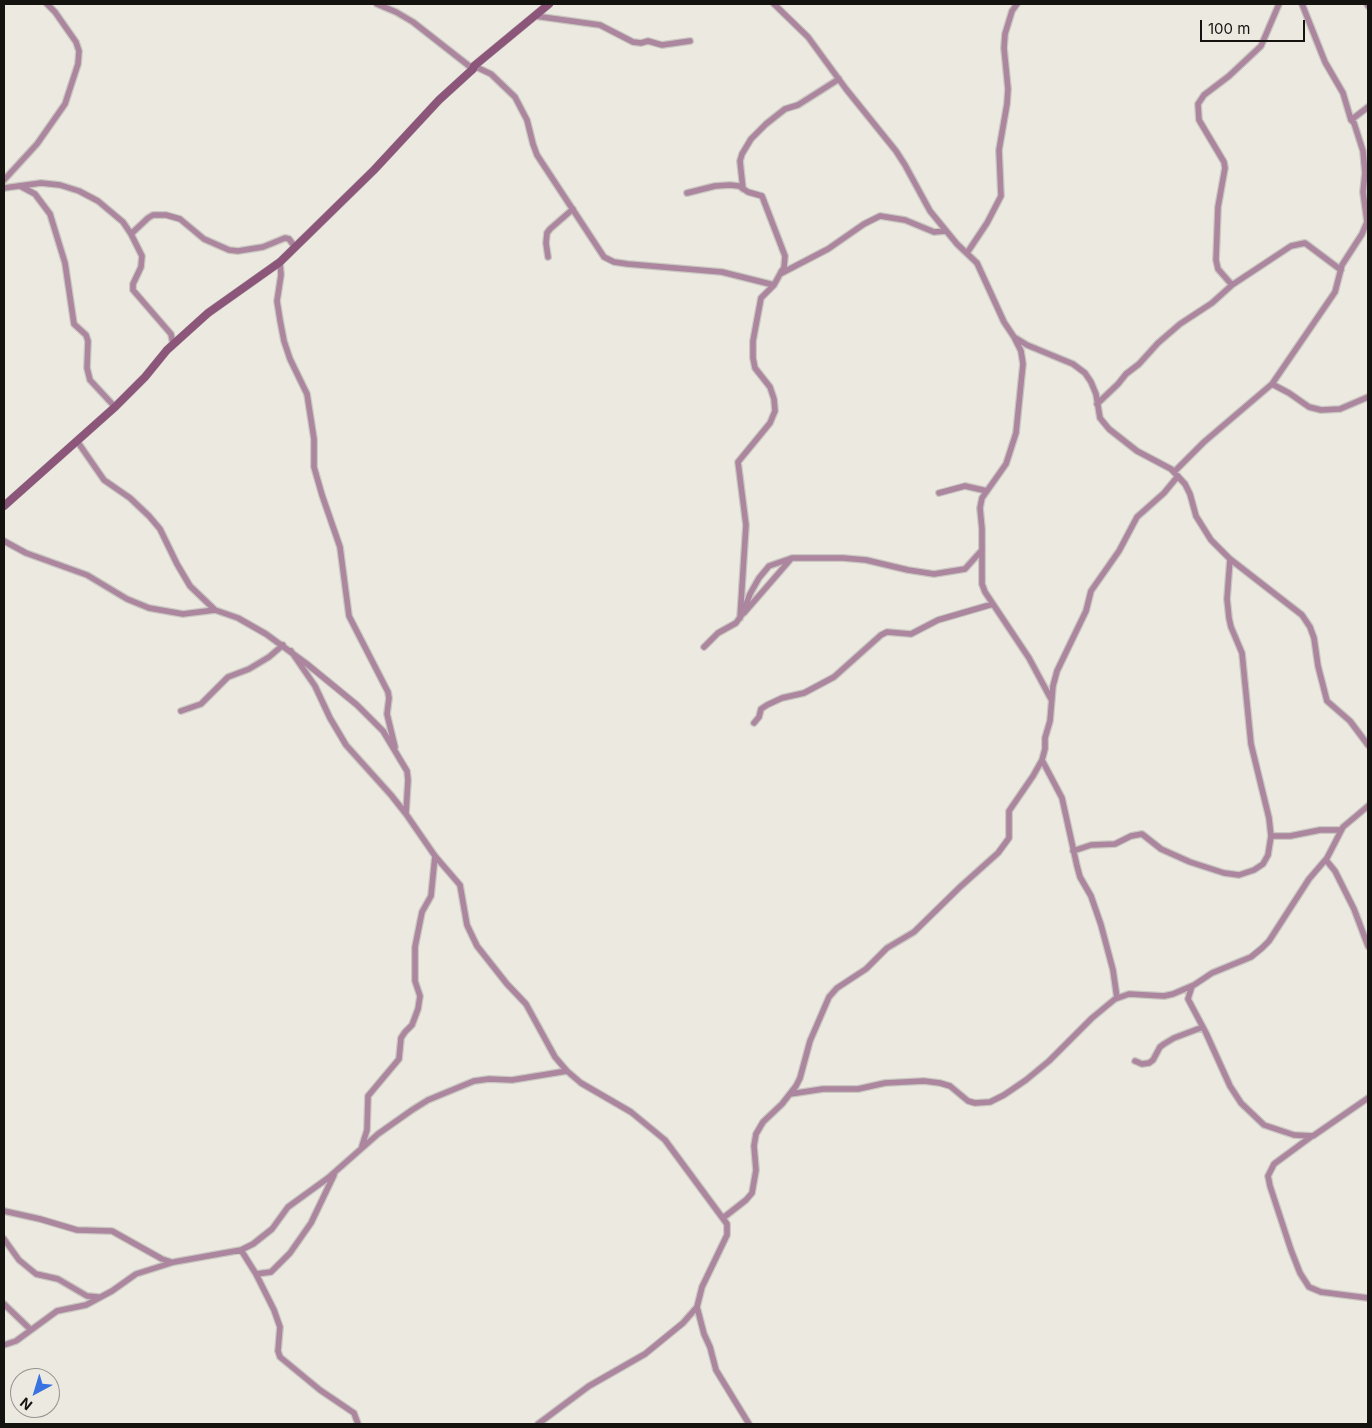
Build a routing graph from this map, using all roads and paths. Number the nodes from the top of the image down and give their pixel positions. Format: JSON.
{"nodes":[{"id":1,"x":46,"y":4,"type":"edge"},
{"id":2,"x":377,"y":4,"type":"edge"},
{"id":3,"x":549,"y":4,"type":"edge"},
{"id":4,"x":774,"y":4,"type":"edge"},
{"id":5,"x":1017,"y":4,"type":"edge"},
{"id":6,"x":1279,"y":4,"type":"edge"},
{"id":7,"x":1302,"y":4,"type":"edge"},
{"id":8,"x":536,"y":16,"type":"junction"},
{"id":9,"x":690,"y":41,"type":"dead end"},
{"id":10,"x":474,"y":68,"type":"junction"},
{"id":11,"x":839,"y":79,"type":"junction"},
{"id":12,"x":1368,"y":107,"type":"edge"},
{"id":13,"x":1351,"y":120,"type":"junction"},
{"id":14,"x":1368,"y":144,"type":"edge"},
{"id":15,"x":1363,"y":148,"type":"junction"},
{"id":16,"x":4,"y":178,"type":"edge"},
{"id":17,"x":20,"y":186,"type":"junction"},
{"id":18,"x":4,"y":188,"type":"edge"},
{"id":19,"x":744,"y":189,"type":"junction"},
{"id":20,"x":687,"y":193,"type":"dead end"},
{"id":21,"x":573,"y":209,"type":"junction"},
{"id":22,"x":946,"y":230,"type":"junction"},
{"id":23,"x":131,"y":234,"type":"junction"},
{"id":24,"x":295,"y":247,"type":"junction"},
{"id":25,"x":966,"y":253,"type":"junction"},
{"id":26,"x":548,"y":257,"type":"dead end"},
{"id":27,"x":280,"y":262,"type":"junction"},
{"id":28,"x":1341,"y":270,"type":"junction"},
{"id":29,"x":780,"y":274,"type":"junction"},
{"id":30,"x":774,"y":285,"type":"junction"},
{"id":31,"x":1232,"y":285,"type":"junction"},
{"id":32,"x":1014,"y":337,"type":"junction"},
{"id":33,"x":168,"y":350,"type":"junction"},
{"id":34,"x":1272,"y":384,"type":"junction"},
{"id":35,"x":1368,"y":398,"type":"edge"},
{"id":36,"x":1097,"y":404,"type":"junction"},
{"id":37,"x":115,"y":407,"type":"junction"},
{"id":38,"x":77,"y":441,"type":"junction"},
{"id":39,"x":1176,"y":474,"type":"junction"},
{"id":40,"x":987,"y":491,"type":"junction"},
{"id":41,"x":939,"y":493,"type":"dead end"},
{"id":42,"x":4,"y":506,"type":"edge"},
{"id":43,"x":4,"y":541,"type":"edge"},
{"id":44,"x":982,"y":550,"type":"junction"},
{"id":45,"x":792,"y":558,"type":"junction"},
{"id":46,"x":1230,"y":559,"type":"junction"},
{"id":47,"x":993,"y":604,"type":"junction"},
{"id":48,"x":215,"y":610,"type":"junction"},
{"id":49,"x":742,"y":615,"type":"junction"},
{"id":50,"x":283,"y":646,"type":"junction"},
{"id":51,"x":704,"y":647,"type":"dead end"},
{"id":52,"x":291,"y":652,"type":"junction"},
{"id":53,"x":1051,"y":699,"type":"junction"},
{"id":54,"x":181,"y":711,"type":"dead end"},
{"id":55,"x":754,"y":723,"type":"dead end"},
{"id":56,"x":1368,"y":745,"type":"edge"},
{"id":57,"x":398,"y":756,"type":"junction"},
{"id":58,"x":1042,"y":760,"type":"junction"},
{"id":59,"x":1368,"y":806,"type":"edge"},
{"id":60,"x":406,"y":814,"type":"junction"},
{"id":61,"x":1341,"y":830,"type":"junction"},
{"id":62,"x":1271,"y":836,"type":"junction"},
{"id":63,"x":1073,"y":851,"type":"junction"},
{"id":64,"x":435,"y":856,"type":"junction"},
{"id":65,"x":1326,"y":860,"type":"junction"},
{"id":66,"x":1368,"y":946,"type":"edge"},
{"id":67,"x":1192,"y":986,"type":"junction"},
{"id":68,"x":1117,"y":998,"type":"junction"},
{"id":69,"x":1202,"y":1027,"type":"junction"},
{"id":70,"x":1135,"y":1061,"type":"dead end"},
{"id":71,"x":567,"y":1071,"type":"junction"},
{"id":72,"x":790,"y":1094,"type":"junction"},
{"id":73,"x":1368,"y":1098,"type":"edge"},
{"id":74,"x":1313,"y":1136,"type":"junction"},
{"id":75,"x":359,"y":1150,"type":"junction"},
{"id":76,"x":336,"y":1171,"type":"junction"},
{"id":77,"x":4,"y":1212,"type":"edge"},
{"id":78,"x":723,"y":1218,"type":"junction"},
{"id":79,"x":4,"y":1239,"type":"edge"},
{"id":80,"x":241,"y":1250,"type":"junction"},
{"id":81,"x":171,"y":1262,"type":"junction"},
{"id":82,"x":256,"y":1274,"type":"junction"},
{"id":83,"x":100,"y":1297,"type":"junction"},
{"id":84,"x":1368,"y":1298,"type":"edge"},
{"id":85,"x":4,"y":1304,"type":"edge"},
{"id":86,"x":697,"y":1307,"type":"junction"},
{"id":87,"x":31,"y":1330,"type":"junction"},
{"id":88,"x":4,"y":1345,"type":"edge"},
{"id":89,"x":358,"y":1424,"type":"edge"},
{"id":90,"x":538,"y":1424,"type":"edge"},
{"id":91,"x":750,"y":1424,"type":"edge"}],
"edges":[{"from":1,"to":16,"type":"street"},
{"from":2,"to":10,"type":"street"},
{"from":3,"to":8,"type":"street"},
{"from":4,"to":11,"type":"street"},
{"from":5,"to":25,"type":"street"},
{"from":6,"to":31,"type":"street"},
{"from":7,"to":13,"type":"street"},
{"from":8,"to":9,"type":"street"},
{"from":8,"to":10,"type":"street"},
{"from":10,"to":21,"type":"street"},
{"from":10,"to":24,"type":"street"},
{"from":11,"to":19,"type":"street"},
{"from":11,"to":22,"type":"street"},
{"from":12,"to":13,"type":"street"},
{"from":13,"to":15,"type":"street"},
{"from":14,"to":15,"type":"street"},
{"from":15,"to":28,"type":"street"},
{"from":17,"to":18,"type":"street"},
{"from":17,"to":23,"type":"street"},
{"from":17,"to":37,"type":"street"},
{"from":19,"to":20,"type":"street"},
{"from":19,"to":29,"type":"street"},
{"from":21,"to":26,"type":"street"},
{"from":21,"to":30,"type":"street"},
{"from":22,"to":25,"type":"street"},
{"from":22,"to":29,"type":"street"},
{"from":23,"to":24,"type":"street"},
{"from":23,"to":33,"type":"street"},
{"from":24,"to":27,"type":"street"},
{"from":25,"to":32,"type":"street"},
{"from":27,"to":33,"type":"street"},
{"from":27,"to":57,"type":"street"},
{"from":28,"to":31,"type":"street"},
{"from":28,"to":34,"type":"street"},
{"from":29,"to":30,"type":"street"},
{"from":30,"to":49,"type":"street"},
{"from":31,"to":36,"type":"street"},
{"from":32,"to":36,"type":"street"},
{"from":32,"to":40,"type":"street"},
{"from":33,"to":37,"type":"street"},
{"from":34,"to":35,"type":"street"},
{"from":34,"to":39,"type":"street"},
{"from":36,"to":39,"type":"street"},
{"from":37,"to":38,"type":"street"},
{"from":38,"to":42,"type":"street"},
{"from":38,"to":48,"type":"street"},
{"from":39,"to":46,"type":"street"},
{"from":39,"to":53,"type":"street"},
{"from":40,"to":41,"type":"street"},
{"from":40,"to":44,"type":"street"},
{"from":43,"to":48,"type":"street"},
{"from":44,"to":45,"type":"street"},
{"from":44,"to":47,"type":"street"},
{"from":45,"to":49,"type":"street"},
{"from":45,"to":49,"type":"street"},
{"from":46,"to":56,"type":"street"},
{"from":46,"to":62,"type":"street"},
{"from":47,"to":53,"type":"street"},
{"from":47,"to":55,"type":"street"},
{"from":48,"to":50,"type":"street"},
{"from":49,"to":51,"type":"street"},
{"from":50,"to":52,"type":"street"},
{"from":50,"to":54,"type":"street"},
{"from":52,"to":57,"type":"street"},
{"from":52,"to":60,"type":"street"},
{"from":53,"to":58,"type":"street"},
{"from":57,"to":60,"type":"street"},
{"from":58,"to":63,"type":"street"},
{"from":58,"to":72,"type":"street"},
{"from":59,"to":61,"type":"street"},
{"from":60,"to":64,"type":"street"},
{"from":61,"to":62,"type":"street"},
{"from":61,"to":65,"type":"street"},
{"from":62,"to":63,"type":"street"},
{"from":63,"to":68,"type":"street"},
{"from":64,"to":71,"type":"street"},
{"from":64,"to":75,"type":"street"},
{"from":65,"to":66,"type":"street"},
{"from":65,"to":67,"type":"street"},
{"from":67,"to":68,"type":"street"},
{"from":67,"to":69,"type":"street"},
{"from":68,"to":72,"type":"street"},
{"from":69,"to":70,"type":"street"},
{"from":69,"to":74,"type":"street"},
{"from":71,"to":75,"type":"street"},
{"from":71,"to":78,"type":"street"},
{"from":72,"to":78,"type":"street"},
{"from":73,"to":74,"type":"street"},
{"from":74,"to":84,"type":"street"},
{"from":75,"to":76,"type":"street"},
{"from":76,"to":80,"type":"street"},
{"from":76,"to":82,"type":"street"},
{"from":77,"to":81,"type":"street"},
{"from":78,"to":86,"type":"street"},
{"from":79,"to":83,"type":"street"},
{"from":80,"to":81,"type":"street"},
{"from":80,"to":82,"type":"street"},
{"from":81,"to":83,"type":"street"},
{"from":82,"to":89,"type":"street"},
{"from":83,"to":87,"type":"street"},
{"from":85,"to":87,"type":"street"},
{"from":86,"to":90,"type":"street"},
{"from":86,"to":91,"type":"street"},
{"from":87,"to":88,"type":"street"}]}
